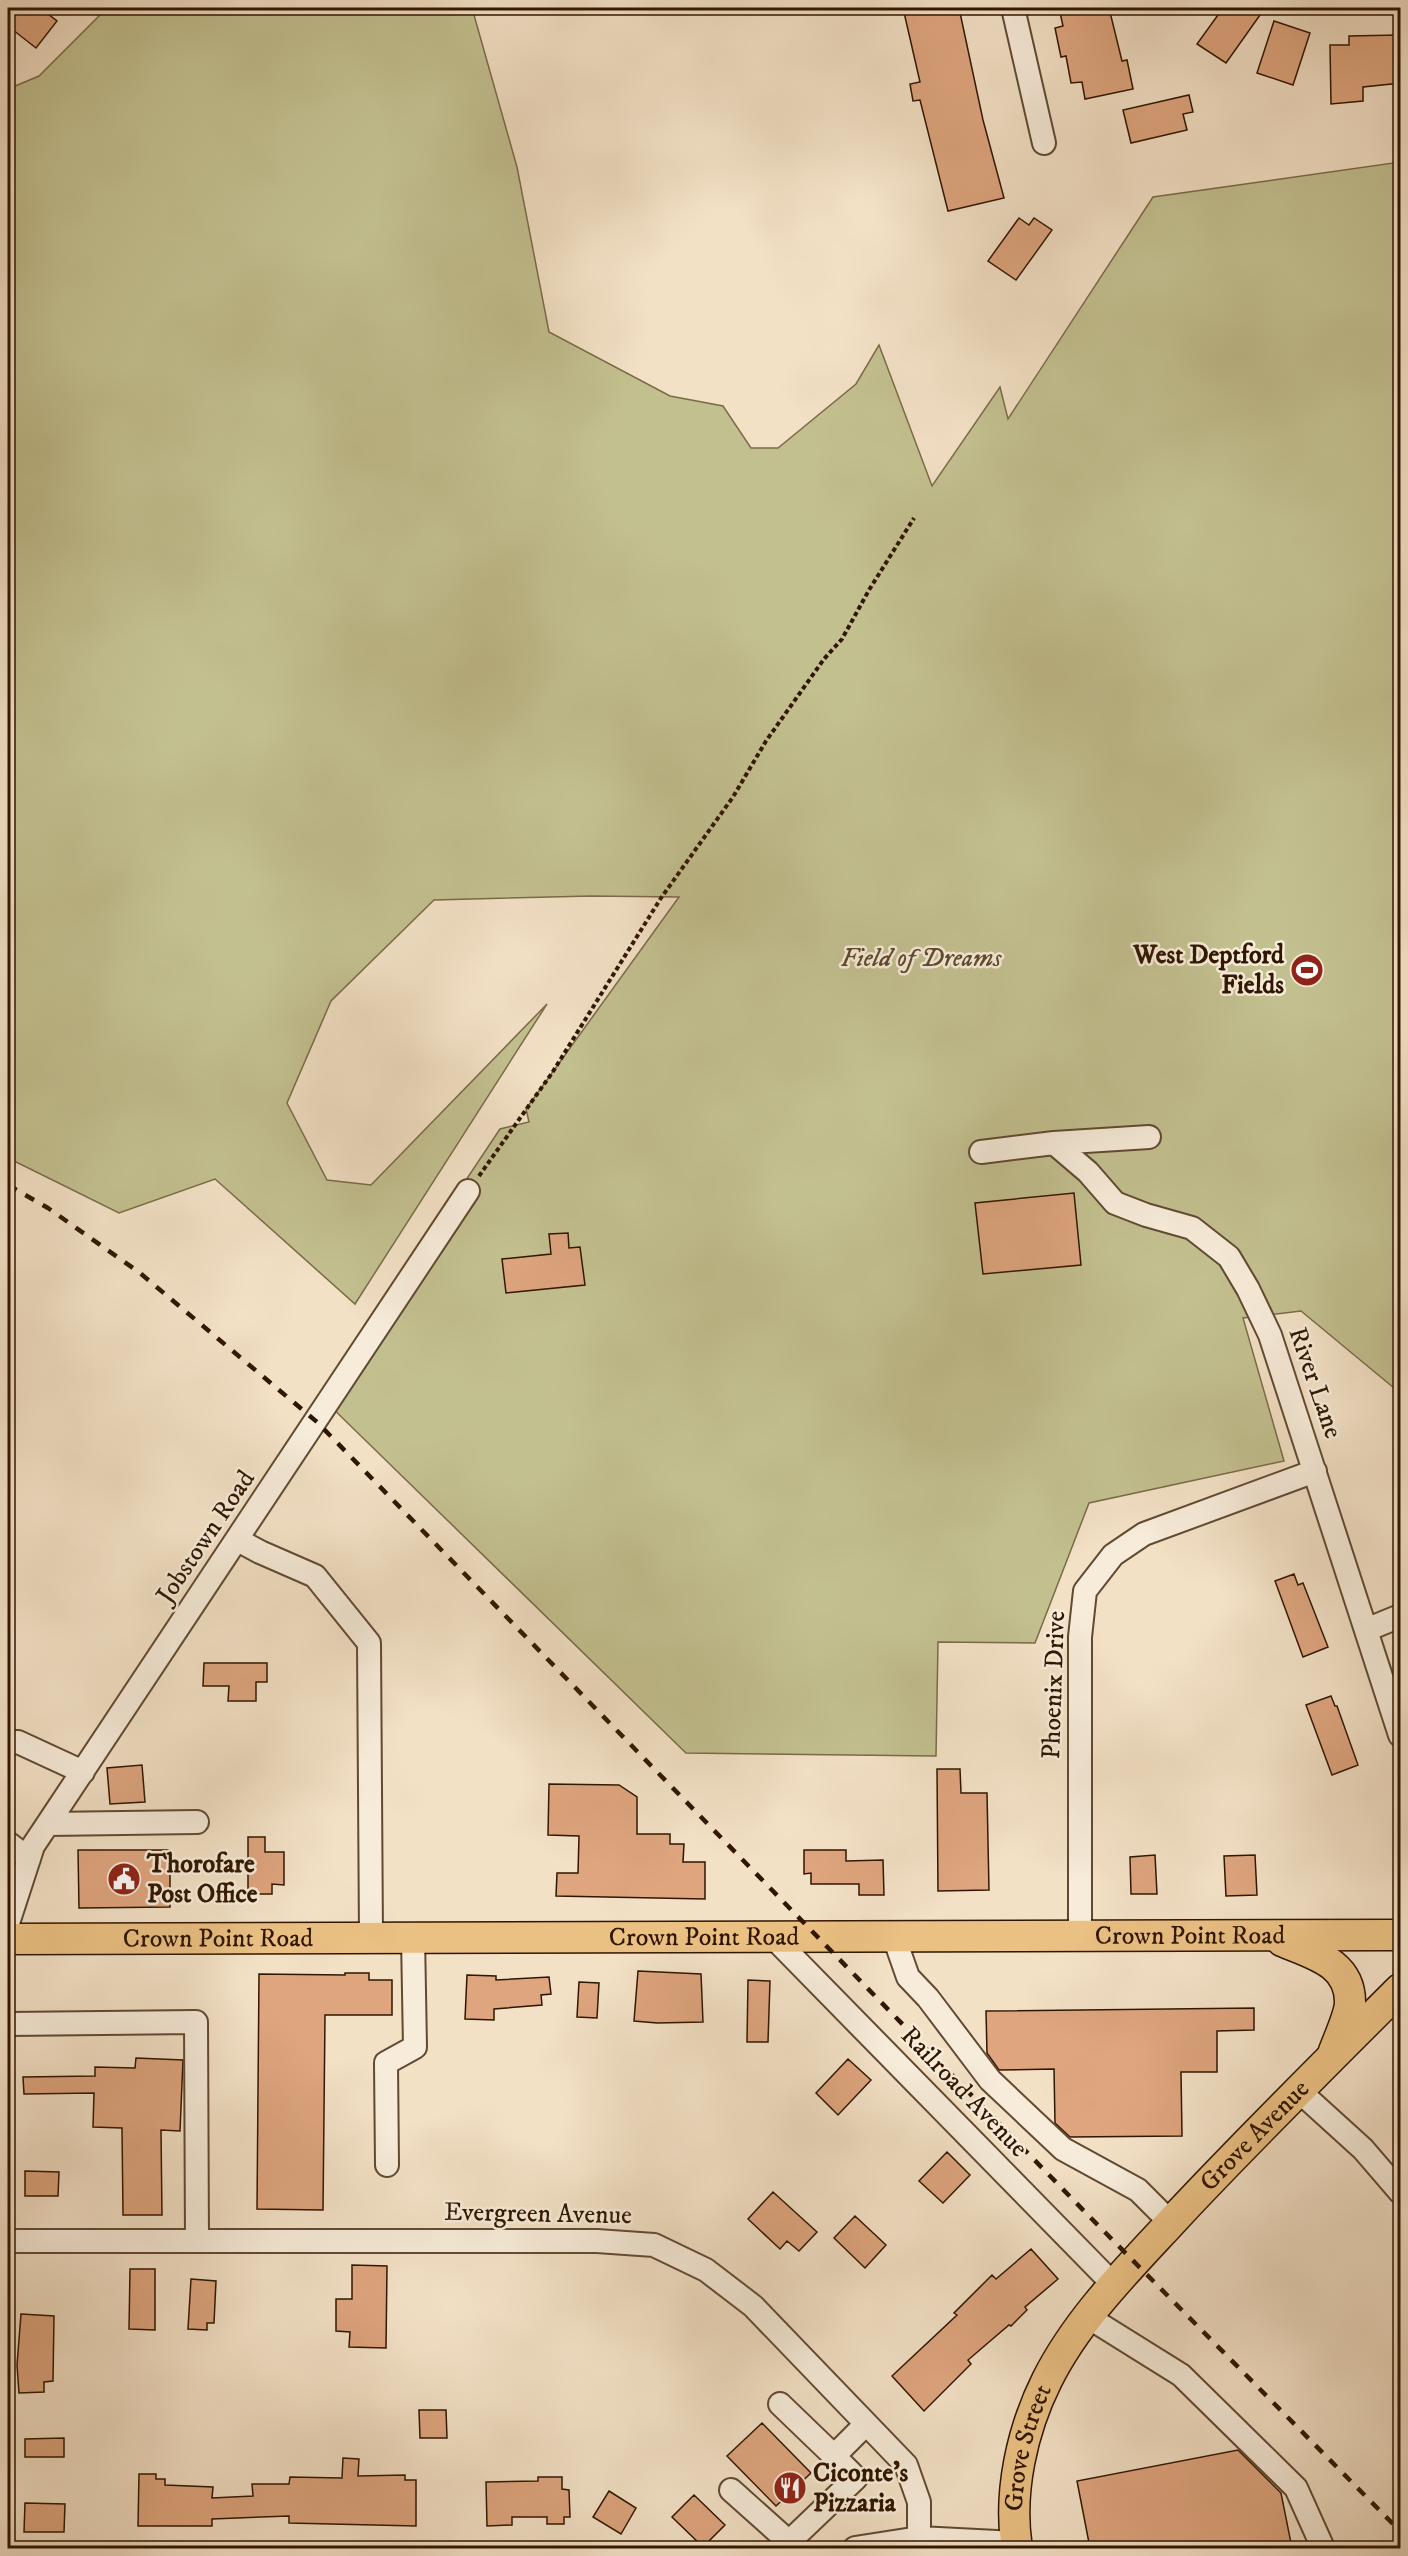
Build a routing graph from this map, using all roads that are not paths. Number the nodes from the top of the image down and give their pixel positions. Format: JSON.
{"nodes":[{"id":1,"x":1013,"y":8,"type":"edge"},
{"id":2,"x":1044,"y":143,"type":"dead end"},
{"id":3,"x":1149,"y":1137,"type":"dead end"},
{"id":4,"x":1054,"y":1143,"type":"junction"},
{"id":5,"x":981,"y":1152,"type":"dead end"},
{"id":6,"x":468,"y":1191,"type":"road end"},
{"id":7,"x":1314,"y":1471,"type":"junction"},
{"id":8,"x":238,"y":1540,"type":"junction"},
{"id":9,"x":1401,"y":1616,"type":"edge"},
{"id":10,"x":1366,"y":1630,"type":"junction"},
{"id":11,"x":1398,"y":1721,"type":"edge"},
{"id":12,"x":8,"y":1743,"type":"edge"},
{"id":13,"x":83,"y":1772,"type":"junction"},
{"id":14,"x":197,"y":1822,"type":"dead end"},
{"id":15,"x":48,"y":1824,"type":"junction"},
{"id":16,"x":8,"y":1843,"type":"edge"},
{"id":17,"x":29,"y":1859,"type":"junction"},
{"id":18,"x":8,"y":1923,"type":"edge"},
{"id":19,"x":1401,"y":1935,"type":"edge"},
{"id":20,"x":1080,"y":1936,"type":"junction"},
{"id":21,"x":1269,"y":1936,"type":"junction"},
{"id":22,"x":371,"y":1937,"type":"junction"},
{"id":23,"x":413,"y":1937,"type":"junction"},
{"id":24,"x":894,"y":1937,"type":"junction"},
{"id":25,"x":774,"y":1938,"type":"junction"},
{"id":26,"x":8,"y":1939,"type":"edge"},
{"id":27,"x":1401,"y":1989,"type":"edge"},
{"id":28,"x":8,"y":2024,"type":"edge"},
{"id":29,"x":1333,"y":2056,"type":"junction"},
{"id":30,"x":1298,"y":2090,"type":"junction"},
{"id":31,"x":387,"y":2165,"type":"dead end"},
{"id":32,"x":1401,"y":2192,"type":"edge"},
{"id":33,"x":1171,"y":2223,"type":"junction"},
{"id":34,"x":8,"y":2241,"type":"edge"},
{"id":35,"x":197,"y":2241,"type":"junction"},
{"id":36,"x":1114,"y":2285,"type":"junction"},
{"id":37,"x":1088,"y":2317,"type":"junction"},
{"id":38,"x":780,"y":2404,"type":"dead end"},
{"id":39,"x":866,"y":2424,"type":"junction"},
{"id":40,"x":834,"y":2456,"type":"junction"},
{"id":41,"x":731,"y":2490,"type":"dead end"},
{"id":42,"x":919,"y":2538,"type":"junction"},
{"id":43,"x":792,"y":2545,"type":"edge"},
{"id":44,"x":1017,"y":2546,"type":"edge"},
{"id":45,"x":855,"y":2548,"type":"edge"},
{"id":46,"x":1323,"y":2548,"type":"edge"}],
"edges":[{"from":1,"to":2,"type":"street"},
{"from":3,"to":4,"type":"street"},
{"from":4,"to":5,"type":"street"},
{"from":4,"to":7,"type":"street","name":"River Lane"},
{"from":6,"to":8,"type":"street","name":"Jobstown Road"},
{"from":7,"to":10,"type":"street","name":"River Lane"},
{"from":7,"to":20,"type":"street","name":"Phoenix Drive"},
{"from":8,"to":13,"type":"street","name":"Jobstown Road"},
{"from":8,"to":22,"type":"street"},
{"from":9,"to":10,"type":"street"},
{"from":10,"to":11,"type":"street","name":"River Lane"},
{"from":12,"to":13,"type":"street"},
{"from":13,"to":15,"type":"street","name":"Jobstown Road"},
{"from":14,"to":15,"type":"street"},
{"from":15,"to":17,"type":"street","name":"Jobstown Road"},
{"from":16,"to":17,"type":"street"},
{"from":17,"to":18,"type":"street","name":"Jobstown Road"},
{"from":19,"to":21,"type":"main road","name":"Crown Point Road"},
{"from":20,"to":21,"type":"main road","name":"Crown Point Road"},
{"from":20,"to":24,"type":"main road","name":"Crown Point Road"},
{"from":21,"to":29,"type":"main road"},
{"from":22,"to":23,"type":"main road","name":"Crown Point Road"},
{"from":22,"to":26,"type":"main road","name":"Crown Point Road"},
{"from":23,"to":25,"type":"main road","name":"Crown Point Road"},
{"from":23,"to":31,"type":"street"},
{"from":24,"to":25,"type":"main road","name":"Crown Point Road"},
{"from":24,"to":33,"type":"street"},
{"from":25,"to":36,"type":"street","name":"Railroad Avenue"},
{"from":27,"to":29,"type":"main road","name":"Grove Avenue"},
{"from":28,"to":35,"type":"street"},
{"from":29,"to":30,"type":"main road","name":"Grove Avenue"},
{"from":30,"to":32,"type":"street"},
{"from":30,"to":33,"type":"main road","name":"Grove Avenue"},
{"from":33,"to":36,"type":"main road","name":"Grove Avenue"},
{"from":34,"to":35,"type":"street","name":"Evergreen Avenue"},
{"from":35,"to":39,"type":"street","name":"Evergreen Avenue"},
{"from":36,"to":37,"type":"main road","name":"Grove Street"},
{"from":37,"to":44,"type":"main road","name":"Grove Street"},
{"from":37,"to":46,"type":"street"},
{"from":38,"to":40,"type":"street"},
{"from":39,"to":40,"type":"street"},
{"from":39,"to":42,"type":"street","name":"Evergreen Avenue"},
{"from":40,"to":43,"type":"street"},
{"from":41,"to":43,"type":"street"},
{"from":42,"to":44,"type":"street","name":"Grove Street"},
{"from":42,"to":45,"type":"street","name":"Grove Street"}]}
